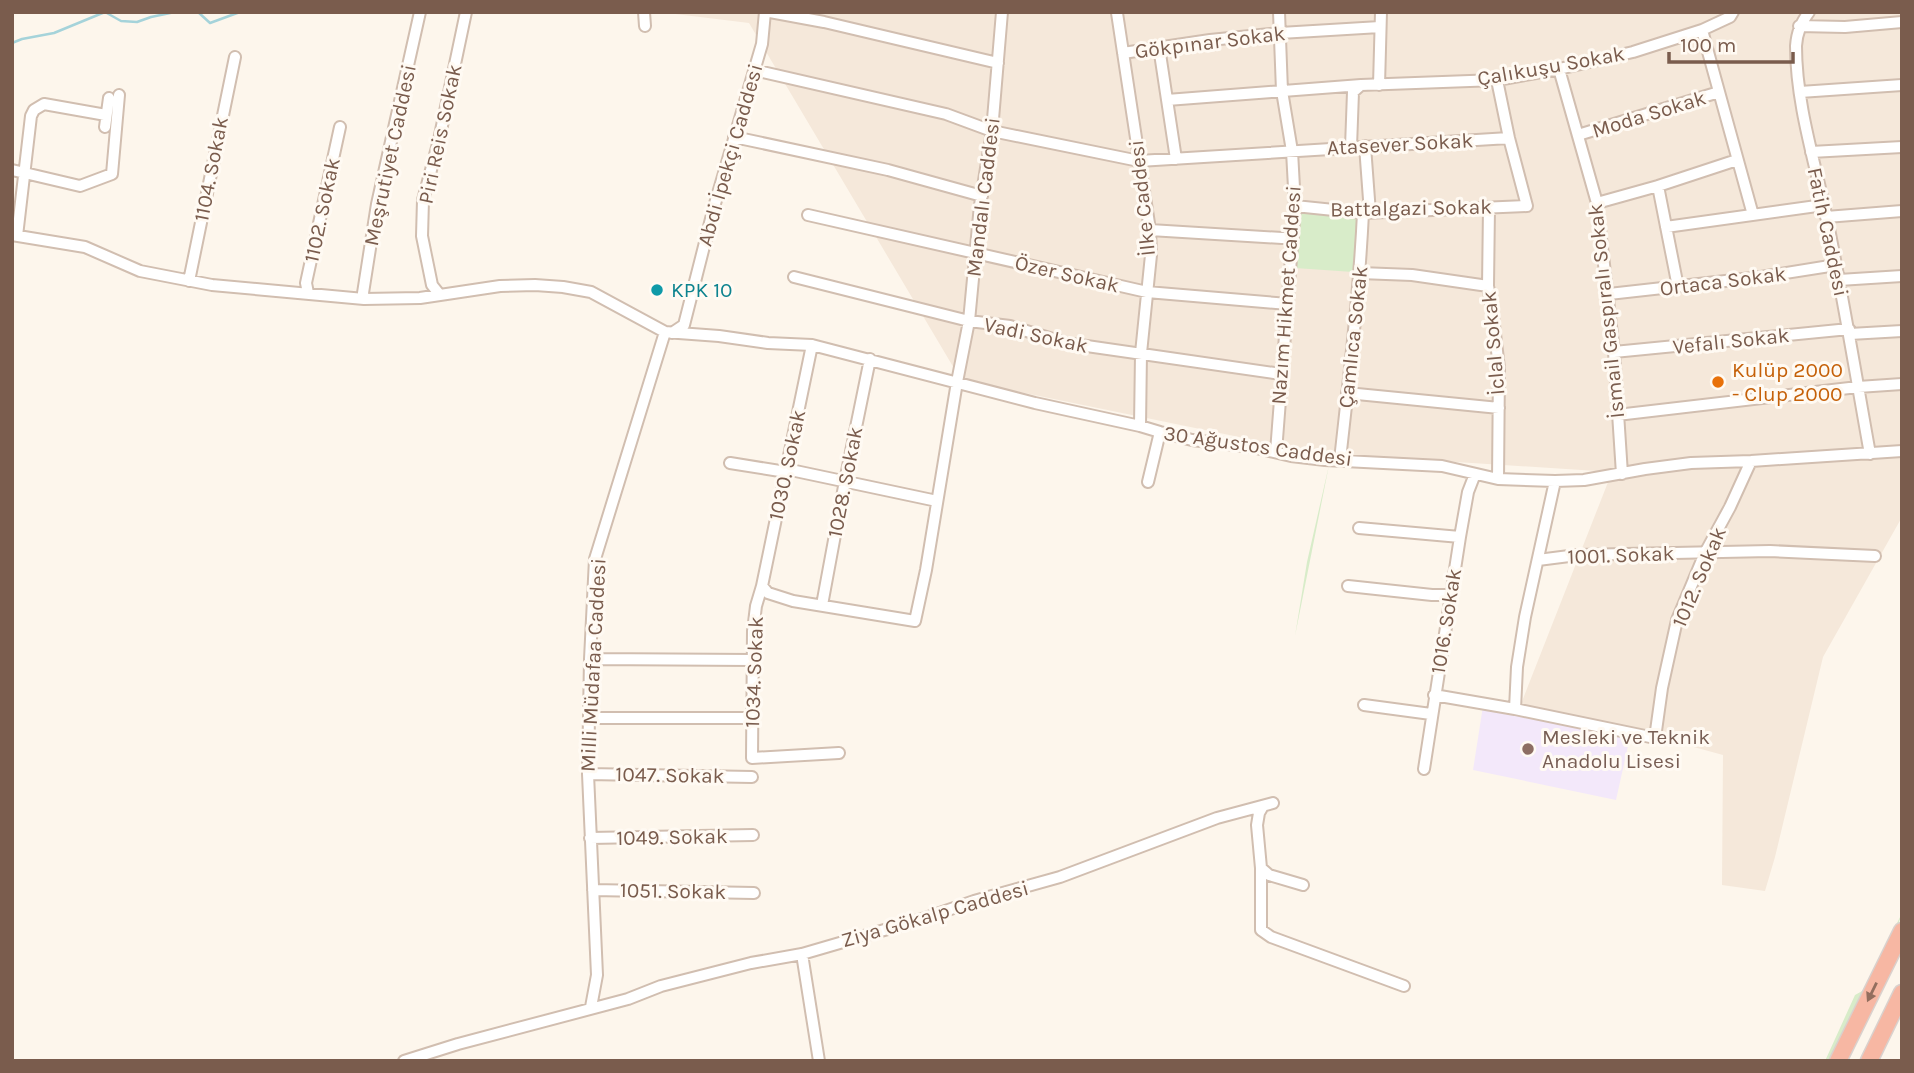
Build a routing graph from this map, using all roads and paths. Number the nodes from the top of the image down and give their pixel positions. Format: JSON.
{"nodes":[{"id":1,"x":420,"y":12,"type":"edge"},
{"id":2,"x":466,"y":12,"type":"edge"},
{"id":3,"x":644,"y":12,"type":"edge"},
{"id":4,"x":768,"y":12,"type":"edge"},
{"id":5,"x":1002,"y":12,"type":"edge"},
{"id":6,"x":1279,"y":12,"type":"edge"},
{"id":7,"x":1381,"y":12,"type":"edge"},
{"id":8,"x":1809,"y":12,"type":"edge"},
{"id":9,"x":1117,"y":13,"type":"edge"},
{"id":10,"x":1732,"y":15,"type":"edge"},
{"id":11,"x":1902,"y":22,"type":"edge"},
{"id":12,"x":645,"y":26,"type":"dead end"},
{"id":13,"x":1799,"y":26,"type":"junction"},
{"id":14,"x":1380,"y":27,"type":"junction"},
{"id":15,"x":1702,"y":30,"type":"junction"},
{"id":16,"x":1280,"y":33,"type":"junction"},
{"id":17,"x":1159,"y":47,"type":"junction"},
{"id":18,"x":1123,"y":52,"type":"junction"},
{"id":19,"x":235,"y":57,"type":"dead end"},
{"id":20,"x":998,"y":63,"type":"junction"},
{"id":21,"x":1559,"y":69,"type":"junction"},
{"id":22,"x":754,"y":70,"type":"junction"},
{"id":23,"x":1497,"y":80,"type":"junction"},
{"id":24,"x":1361,"y":85,"type":"junction"},
{"id":25,"x":1379,"y":85,"type":"junction"},
{"id":26,"x":1902,"y":85,"type":"edge"},
{"id":27,"x":1282,"y":91,"type":"junction"},
{"id":28,"x":1719,"y":92,"type":"junction"},
{"id":29,"x":1800,"y":92,"type":"junction"},
{"id":30,"x":1167,"y":100,"type":"junction"},
{"id":31,"x":106,"y":115,"type":"junction"},
{"id":32,"x":105,"y":127,"type":"dead end"},
{"id":33,"x":340,"y":127,"type":"dead end"},
{"id":34,"x":992,"y":131,"type":"junction"},
{"id":35,"x":1578,"y":135,"type":"junction"},
{"id":36,"x":734,"y":137,"type":"junction"},
{"id":37,"x":1509,"y":138,"type":"junction"},
{"id":38,"x":1365,"y":146,"type":"junction"},
{"id":39,"x":1351,"y":147,"type":"junction"},
{"id":40,"x":1902,"y":148,"type":"edge"},
{"id":41,"x":1292,"y":151,"type":"junction"},
{"id":42,"x":1811,"y":152,"type":"junction"},
{"id":43,"x":1176,"y":159,"type":"junction"},
{"id":44,"x":1737,"y":160,"type":"junction"},
{"id":45,"x":1139,"y":161,"type":"junction"},
{"id":46,"x":18,"y":171,"type":"edge"},
{"id":47,"x":1658,"y":186,"type":"junction"},
{"id":48,"x":982,"y":196,"type":"junction"},
{"id":49,"x":1597,"y":203,"type":"junction"},
{"id":50,"x":1824,"y":205,"type":"junction"},
{"id":51,"x":1295,"y":206,"type":"junction"},
{"id":52,"x":1489,"y":208,"type":"junction"},
{"id":53,"x":1902,"y":211,"type":"edge"},
{"id":54,"x":1366,"y":213,"type":"junction"},
{"id":55,"x":808,"y":215,"type":"dead end"},
{"id":56,"x":1753,"y":215,"type":"junction"},
{"id":57,"x":1826,"y":217,"type":"junction"},
{"id":58,"x":1666,"y":227,"type":"junction"},
{"id":59,"x":1150,"y":230,"type":"junction"},
{"id":60,"x":15,"y":235,"type":"edge"},
{"id":61,"x":1293,"y":237,"type":"junction"},
{"id":62,"x":975,"y":253,"type":"junction"},
{"id":63,"x":1836,"y":265,"type":"junction"},
{"id":64,"x":1360,"y":273,"type":"junction"},
{"id":65,"x":1902,"y":276,"type":"edge"},
{"id":66,"x":794,"y":277,"type":"dead end"},
{"id":67,"x":1839,"y":280,"type":"junction"},
{"id":68,"x":189,"y":281,"type":"junction"},
{"id":69,"x":1488,"y":286,"type":"junction"},
{"id":70,"x":1678,"y":287,"type":"junction"},
{"id":71,"x":1147,"y":292,"type":"junction"},
{"id":72,"x":308,"y":293,"type":"junction"},
{"id":73,"x":1609,"y":294,"type":"junction"},
{"id":74,"x":440,"y":295,"type":"junction"},
{"id":75,"x":364,"y":299,"type":"junction"},
{"id":76,"x":1288,"y":304,"type":"junction"},
{"id":77,"x":969,"y":321,"type":"junction"},
{"id":78,"x":1902,"y":331,"type":"edge"},
{"id":79,"x":668,"y":332,"type":"junction"},
{"id":80,"x":1849,"y":332,"type":"junction"},
{"id":81,"x":812,"y":345,"type":"junction"},
{"id":82,"x":1614,"y":352,"type":"junction"},
{"id":83,"x":1142,"y":354,"type":"junction"},
{"id":84,"x":870,"y":359,"type":"junction"},
{"id":85,"x":1281,"y":374,"type":"junction"},
{"id":86,"x":957,"y":382,"type":"junction"},
{"id":87,"x":1902,"y":384,"type":"edge"},
{"id":88,"x":1858,"y":387,"type":"junction"},
{"id":89,"x":1347,"y":393,"type":"junction"},
{"id":90,"x":1499,"y":408,"type":"junction"},
{"id":91,"x":1617,"y":415,"type":"junction"},
{"id":92,"x":1140,"y":426,"type":"junction"},
{"id":93,"x":1160,"y":432,"type":"junction"},
{"id":94,"x":1902,"y":451,"type":"edge"},
{"id":95,"x":1276,"y":452,"type":"junction"},
{"id":96,"x":1871,"y":454,"type":"junction"},
{"id":97,"x":1340,"y":460,"type":"junction"},
{"id":98,"x":1751,"y":461,"type":"junction"},
{"id":99,"x":730,"y":463,"type":"dead end"},
{"id":100,"x":786,"y":470,"type":"junction"},
{"id":101,"x":1475,"y":474,"type":"junction"},
{"id":102,"x":1622,"y":474,"type":"junction"},
{"id":103,"x":1498,"y":479,"type":"junction"},
{"id":104,"x":845,"y":481,"type":"junction"},
{"id":105,"x":1555,"y":481,"type":"junction"},
{"id":106,"x":1148,"y":482,"type":"dead end"},
{"id":107,"x":937,"y":501,"type":"junction"},
{"id":108,"x":1359,"y":528,"type":"dead end"},
{"id":109,"x":1460,"y":537,"type":"junction"},
{"id":110,"x":1705,"y":553,"type":"junction"},
{"id":111,"x":1875,"y":556,"type":"dead end"},
{"id":112,"x":1538,"y":560,"type":"junction"},
{"id":113,"x":762,"y":586,"type":"junction"},
{"id":114,"x":1348,"y":586,"type":"dead end"},
{"id":115,"x":1451,"y":595,"type":"junction"},
{"id":116,"x":822,"y":605,"type":"junction"},
{"id":117,"x":590,"y":659,"type":"junction"},
{"id":118,"x":753,"y":660,"type":"junction"},
{"id":119,"x":1434,"y":695,"type":"junction"},
{"id":120,"x":1364,"y":705,"type":"dead end"},
{"id":121,"x":1515,"y":709,"type":"junction"},
{"id":122,"x":1431,"y":714,"type":"junction"},
{"id":123,"x":589,"y":718,"type":"junction"},
{"id":124,"x":752,"y":718,"type":"junction"},
{"id":125,"x":839,"y":753,"type":"dead end"},
{"id":126,"x":1424,"y":769,"type":"dead end"},
{"id":127,"x":588,"y":774,"type":"junction"},
{"id":128,"x":752,"y":777,"type":"dead end"},
{"id":129,"x":753,"y":835,"type":"dead end"},
{"id":130,"x":590,"y":838,"type":"junction"},
{"id":131,"x":1261,"y":868,"type":"junction"},
{"id":132,"x":1303,"y":885,"type":"dead end"},
{"id":133,"x":593,"y":890,"type":"junction"},
{"id":134,"x":754,"y":892,"type":"dead end"},
{"id":135,"x":1902,"y":931,"type":"edge"},
{"id":136,"x":802,"y":954,"type":"junction"},
{"id":137,"x":1404,"y":986,"type":"dead end"},
{"id":138,"x":1902,"y":993,"type":"edge"},
{"id":139,"x":591,"y":1007,"type":"junction"},
{"id":140,"x":404,"y":1061,"type":"edge"},
{"id":141,"x":819,"y":1061,"type":"edge"},
{"id":142,"x":1838,"y":1061,"type":"edge"},
{"id":143,"x":1869,"y":1061,"type":"edge"}],
"edges":[{"from":1,"to":75,"type":"street","name":"Meşrutiyet Caddesi"},
{"from":2,"to":74,"type":"street","name":"Piri Reis Sokak"},
{"from":3,"to":12,"type":"street"},
{"from":4,"to":20,"type":"street"},
{"from":4,"to":22,"type":"street","name":"Abdi İpekçi Caddesi"},
{"from":5,"to":20,"type":"street","name":"Mandalı Caddesi"},
{"from":6,"to":16,"type":"street","name":"Nazım Hikmet Caddesi"},
{"from":7,"to":14,"type":"street"},
{"from":8,"to":13,"type":"street"},
{"from":9,"to":18,"type":"street","name":"İlke Caddesi"},
{"from":10,"to":15,"type":"street","name":"Çalıkuşu Sokak"},
{"from":11,"to":13,"type":"street"},
{"from":13,"to":29,"type":"street","name":"Fatih Caddesi"},
{"from":14,"to":16,"type":"street","name":"Gökpınar Sokak"},
{"from":14,"to":25,"type":"street"},
{"from":15,"to":21,"type":"street","name":"Çalıkuşu Sokak"},
{"from":15,"to":28,"type":"street"},
{"from":16,"to":17,"type":"street","name":"Gökpınar Sokak"},
{"from":16,"to":27,"type":"street","name":"Nazım Hikmet Caddesi"},
{"from":17,"to":18,"type":"street","name":"Gökpınar Sokak"},
{"from":17,"to":30,"type":"street"},
{"from":18,"to":45,"type":"street","name":"İlke Caddesi"},
{"from":19,"to":68,"type":"street","name":"1104. Sokak"},
{"from":20,"to":34,"type":"street","name":"Mandalı Caddesi"},
{"from":21,"to":23,"type":"street","name":"Çalıkuşu Sokak"},
{"from":21,"to":35,"type":"street","name":"İsmail Gaspıralı Sokak"},
{"from":22,"to":34,"type":"street","name":"Atasever Sokak"},
{"from":22,"to":36,"type":"street","name":"Abdi İpekçi Caddesi"},
{"from":23,"to":25,"type":"street","name":"Çalıkuşu Sokak"},
{"from":23,"to":37,"type":"street"},
{"from":24,"to":25,"type":"street","name":"Çalıkuşu Sokak"},
{"from":24,"to":27,"type":"street","name":"Çalıkuşu Sokak"},
{"from":24,"to":39,"type":"street"},
{"from":26,"to":29,"type":"street"},
{"from":27,"to":30,"type":"street","name":"Çalıkuşu Sokak"},
{"from":27,"to":41,"type":"street","name":"Nazım Hikmet Caddesi"},
{"from":28,"to":35,"type":"street","name":"Moda Sokak"},
{"from":28,"to":44,"type":"street"},
{"from":29,"to":42,"type":"street","name":"Fatih Caddesi"},
{"from":30,"to":43,"type":"street"},
{"from":31,"to":32,"type":"street"},
{"from":31,"to":46,"type":"street"},
{"from":31,"to":46,"type":"street"},
{"from":33,"to":72,"type":"street","name":"1102. Sokak"},
{"from":34,"to":45,"type":"street","name":"Atasever Sokak"},
{"from":34,"to":48,"type":"street","name":"Mandalı Caddesi"},
{"from":35,"to":49,"type":"street","name":"İsmail Gaspıralı Sokak"},
{"from":36,"to":48,"type":"street"},
{"from":36,"to":79,"type":"street","name":"Abdi İpekçi Caddesi"},
{"from":37,"to":38,"type":"street","name":"Atasever Sokak"},
{"from":37,"to":52,"type":"street","name":"Battalgazi Sokak"},
{"from":38,"to":39,"type":"street","name":"Atasever Sokak"},
{"from":38,"to":54,"type":"street","name":"Çamlıca Sokak"},
{"from":39,"to":41,"type":"street","name":"Atasever Sokak"},
{"from":40,"to":42,"type":"street"},
{"from":41,"to":43,"type":"street","name":"Atasever Sokak"},
{"from":41,"to":51,"type":"street","name":"Nazım Hikmet Caddesi"},
{"from":42,"to":50,"type":"street","name":"Fatih Caddesi"},
{"from":43,"to":45,"type":"street","name":"Atasever Sokak"},
{"from":44,"to":47,"type":"street"},
{"from":44,"to":56,"type":"street"},
{"from":45,"to":59,"type":"street","name":"İlke Caddesi"},
{"from":46,"to":60,"type":"street"},
{"from":47,"to":49,"type":"street"},
{"from":47,"to":58,"type":"street"},
{"from":48,"to":62,"type":"street","name":"Mandalı Caddesi"},
{"from":49,"to":73,"type":"street","name":"İsmail Gaspıralı Sokak"},
{"from":50,"to":56,"type":"street"},
{"from":50,"to":57,"type":"street","name":"Fatih Caddesi"},
{"from":51,"to":54,"type":"street","name":"Battalgazi Sokak"},
{"from":51,"to":61,"type":"street","name":"Nazım Hikmet Caddesi"},
{"from":52,"to":54,"type":"street","name":"Battalgazi Sokak"},
{"from":52,"to":69,"type":"street","name":"İclal Sokak"},
{"from":53,"to":57,"type":"street"},
{"from":54,"to":64,"type":"street","name":"Çamlıca Sokak"},
{"from":55,"to":62,"type":"street","name":"Özer Sokak"},
{"from":56,"to":58,"type":"street"},
{"from":57,"to":63,"type":"street","name":"Fatih Caddesi"},
{"from":58,"to":70,"type":"street"},
{"from":59,"to":61,"type":"street"},
{"from":59,"to":71,"type":"street","name":"İlke Caddesi"},
{"from":60,"to":68,"type":"street"},
{"from":61,"to":76,"type":"street","name":"Nazım Hikmet Caddesi"},
{"from":62,"to":71,"type":"street","name":"Özer Sokak"},
{"from":62,"to":77,"type":"street","name":"Mandalı Caddesi"},
{"from":63,"to":67,"type":"street","name":"Fatih Caddesi"},
{"from":63,"to":70,"type":"street","name":"Ortaca Sokak"},
{"from":64,"to":69,"type":"street"},
{"from":64,"to":89,"type":"street","name":"Çamlıca Sokak"},
{"from":65,"to":67,"type":"street"},
{"from":66,"to":77,"type":"street","name":"Vadi Sokak"},
{"from":67,"to":80,"type":"street","name":"Fatih Caddesi"},
{"from":68,"to":72,"type":"street"},
{"from":69,"to":90,"type":"street","name":"İclal Sokak"},
{"from":70,"to":73,"type":"street","name":"Ortaca Sokak"},
{"from":71,"to":76,"type":"street","name":"Özer Sokak"},
{"from":71,"to":83,"type":"street","name":"İlke Caddesi"},
{"from":72,"to":75,"type":"street"},
{"from":73,"to":82,"type":"street","name":"İsmail Gaspıralı Sokak"},
{"from":74,"to":75,"type":"street"},
{"from":74,"to":79,"type":"street"},
{"from":76,"to":85,"type":"street","name":"Nazım Hikmet Caddesi"},
{"from":77,"to":83,"type":"street","name":"Vadi Sokak"},
{"from":77,"to":86,"type":"street","name":"Mandalı Caddesi"},
{"from":78,"to":80,"type":"street","name":"Vefalı Sokak"},
{"from":79,"to":81,"type":"street","name":"30 Ağustos Caddesi"},
{"from":79,"to":117,"type":"street","name":"Milli Müdafaa Caddesi"},
{"from":80,"to":82,"type":"street","name":"Vefalı Sokak"},
{"from":80,"to":88,"type":"street","name":"Fatih Caddesi"},
{"from":81,"to":84,"type":"street","name":"30 Ağustos Caddesi"},
{"from":81,"to":100,"type":"street","name":"1030. Sokak"},
{"from":82,"to":91,"type":"street","name":"İsmail Gaspıralı Sokak"},
{"from":83,"to":85,"type":"street","name":"Vadi Sokak"},
{"from":83,"to":92,"type":"street","name":"İlke Caddesi"},
{"from":84,"to":86,"type":"street","name":"30 Ağustos Caddesi"},
{"from":84,"to":104,"type":"street","name":"1028. Sokak"},
{"from":85,"to":95,"type":"street","name":"Nazım Hikmet Caddesi"},
{"from":86,"to":92,"type":"street","name":"30 Ağustos Caddesi"},
{"from":86,"to":107,"type":"street","name":"Mandalı Caddesi"},
{"from":87,"to":88,"type":"street"},
{"from":88,"to":91,"type":"street"},
{"from":88,"to":96,"type":"street","name":"Fatih Caddesi"},
{"from":89,"to":90,"type":"street"},
{"from":89,"to":97,"type":"street","name":"Çamlıca Sokak"},
{"from":90,"to":103,"type":"street","name":"İclal Sokak"},
{"from":91,"to":102,"type":"street","name":"İsmail Gaspıralı Sokak"},
{"from":92,"to":93,"type":"street","name":"30 Ağustos Caddesi"},
{"from":93,"to":95,"type":"street","name":"30 Ağustos Caddesi"},
{"from":93,"to":106,"type":"street"},
{"from":94,"to":96,"type":"street","name":"30 Ağustos Caddesi"},
{"from":95,"to":97,"type":"street","name":"30 Ağustos Caddesi"},
{"from":96,"to":98,"type":"street","name":"30 Ağustos Caddesi"},
{"from":97,"to":101,"type":"street","name":"30 Ağustos Caddesi"},
{"from":98,"to":102,"type":"street","name":"30 Ağustos Caddesi"},
{"from":98,"to":110,"type":"street","name":"1012. Sokak"},
{"from":99,"to":100,"type":"street"},
{"from":100,"to":104,"type":"street"},
{"from":100,"to":113,"type":"street","name":"1030. Sokak"},
{"from":101,"to":103,"type":"street","name":"30 Ağustos Caddesi"},
{"from":101,"to":109,"type":"street","name":"1016. Sokak"},
{"from":102,"to":105,"type":"street","name":"30 Ağustos Caddesi"},
{"from":103,"to":105,"type":"street","name":"30 Ağustos Caddesi"},
{"from":104,"to":107,"type":"street"},
{"from":104,"to":116,"type":"street","name":"1028. Sokak"},
{"from":105,"to":112,"type":"street"},
{"from":107,"to":116,"type":"street","name":"Mandalı Caddesi"},
{"from":108,"to":109,"type":"street"},
{"from":109,"to":115,"type":"street","name":"1016. Sokak"},
{"from":110,"to":111,"type":"street","name":"1001. Sokak"},
{"from":110,"to":112,"type":"street","name":"1001. Sokak"},
{"from":110,"to":121,"type":"street","name":"1012. Sokak"},
{"from":112,"to":121,"type":"street"},
{"from":113,"to":116,"type":"street"},
{"from":113,"to":118,"type":"street","name":"1034. Sokak"},
{"from":114,"to":115,"type":"street"},
{"from":115,"to":119,"type":"street","name":"1016. Sokak"},
{"from":117,"to":118,"type":"street"},
{"from":117,"to":123,"type":"street","name":"Milli Müdafaa Caddesi"},
{"from":118,"to":124,"type":"street","name":"1034. Sokak"},
{"from":119,"to":121,"type":"street"},
{"from":119,"to":122,"type":"street","name":"1016. Sokak"},
{"from":120,"to":122,"type":"street"},
{"from":122,"to":126,"type":"street","name":"1016. Sokak"},
{"from":123,"to":124,"type":"street"},
{"from":123,"to":127,"type":"street","name":"Milli Müdafaa Caddesi"},
{"from":124,"to":125,"type":"street","name":"1034. Sokak"},
{"from":127,"to":128,"type":"street","name":"1047. Sokak"},
{"from":127,"to":130,"type":"street","name":"Milli Müdafaa Caddesi"},
{"from":129,"to":130,"type":"street","name":"1049. Sokak"},
{"from":130,"to":133,"type":"street","name":"Milli Müdafaa Caddesi"},
{"from":131,"to":132,"type":"street"},
{"from":131,"to":136,"type":"street","name":"Ziya Gökalp Caddesi"},
{"from":131,"to":137,"type":"street"},
{"from":133,"to":134,"type":"street","name":"1051. Sokak"},
{"from":133,"to":139,"type":"street","name":"Milli Müdafaa Caddesi"},
{"from":135,"to":142,"type":"highway","one_way":true},
{"from":136,"to":139,"type":"street","name":"Ziya Gökalp Caddesi"},
{"from":136,"to":141,"type":"street"},
{"from":138,"to":143,"type":"highway"},
{"from":139,"to":140,"type":"street","name":"Ziya Gökalp Caddesi"}]}
